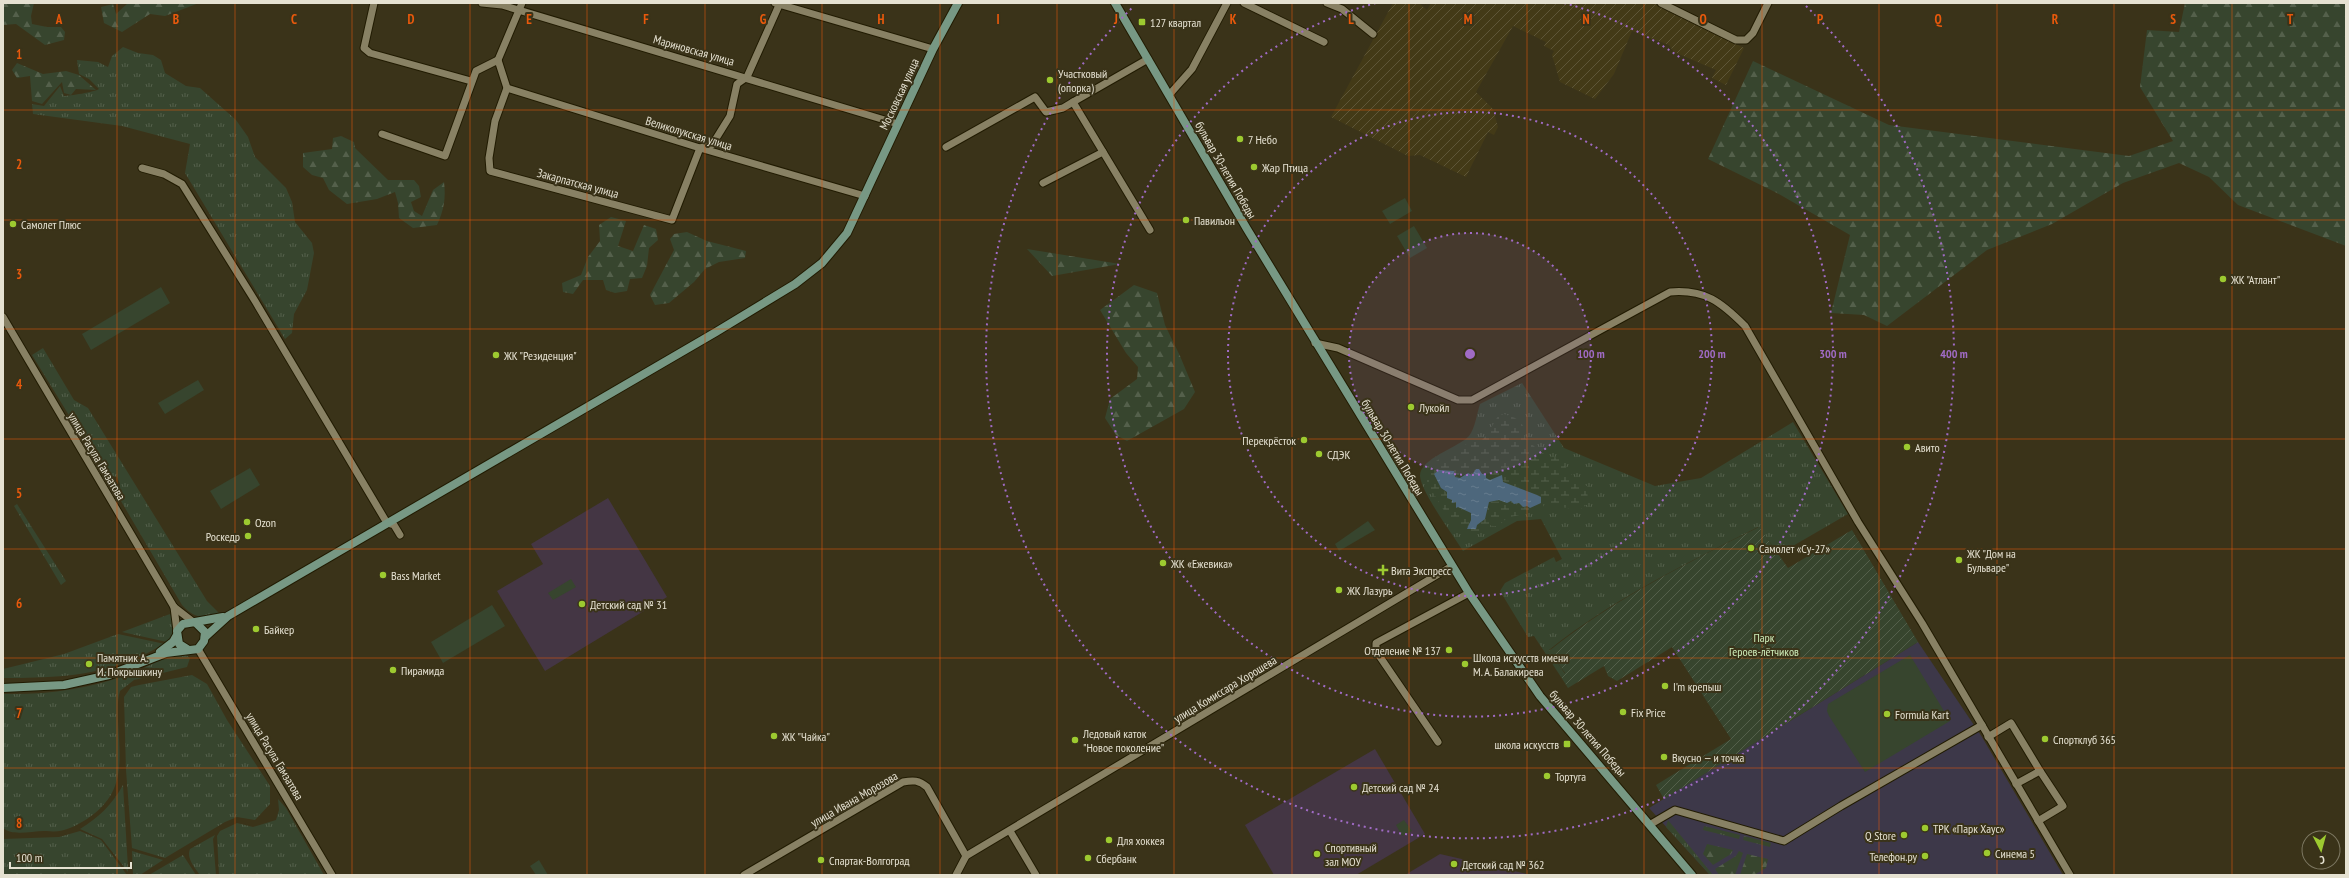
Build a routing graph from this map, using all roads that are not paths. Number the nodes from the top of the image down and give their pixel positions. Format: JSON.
{"nodes":[{"id":1,"x":374,"y":3,"type":"edge"},
{"id":2,"x":482,"y":3,"type":"edge"},
{"id":3,"x":778,"y":3,"type":"edge"},
{"id":4,"x":958,"y":3,"type":"edge"},
{"id":5,"x":1115,"y":3,"type":"edge"},
{"id":6,"x":1227,"y":3,"type":"edge"},
{"id":7,"x":1244,"y":3,"type":"edge"},
{"id":8,"x":1327,"y":3,"type":"edge"},
{"id":9,"x":1661,"y":3,"type":"edge"},
{"id":10,"x":1768,"y":3,"type":"edge"},
{"id":11,"x":521,"y":7,"type":"edge"},
{"id":12,"x":1373,"y":34,"type":"dead end"},
{"id":13,"x":1324,"y":42,"type":"dead end"},
{"id":14,"x":933,"y":49,"type":"junction"},
{"id":15,"x":1148,"y":59,"type":"junction"},
{"id":16,"x":498,"y":60,"type":"junction"},
{"id":17,"x":747,"y":77,"type":"junction"},
{"id":18,"x":471,"y":81,"type":"junction"},
{"id":19,"x":506,"y":88,"type":"junction"},
{"id":20,"x":1169,"y":95,"type":"junction"},
{"id":21,"x":1073,"y":102,"type":"junction"},
{"id":22,"x":898,"y":124,"type":"junction"},
{"id":23,"x":382,"y":134,"type":"dead end"},
{"id":24,"x":946,"y":147,"type":"dead end"},
{"id":25,"x":700,"y":148,"type":"junction"},
{"id":26,"x":1103,"y":152,"type":"junction"},
{"id":27,"x":142,"y":168,"type":"dead end"},
{"id":28,"x":1043,"y":183,"type":"dead end"},
{"id":29,"x":865,"y":196,"type":"junction"},
{"id":30,"x":1150,"y":230,"type":"dead end"},
{"id":31,"x":3,"y":317,"type":"edge"},
{"id":32,"x":1315,"y":343,"type":"junction"},
{"id":33,"x":387,"y":523,"type":"junction"},
{"id":34,"x":400,"y":535,"type":"dead end"},
{"id":35,"x":1452,"y":566,"type":"junction"},
{"id":36,"x":1468,"y":593,"type":"junction"},
{"id":37,"x":174,"y":606,"type":"junction"},
{"id":38,"x":228,"y":616,"type":"junction"},
{"id":39,"x":193,"y":622,"type":"junction"},
{"id":40,"x":177,"y":633,"type":"junction"},
{"id":41,"x":205,"y":637,"type":"junction"},
{"id":42,"x":198,"y":649,"type":"junction"},
{"id":43,"x":187,"y":650,"type":"junction"},
{"id":44,"x":151,"y":658,"type":"junction"},
{"id":45,"x":3,"y":688,"type":"edge"},
{"id":46,"x":1982,"y":725,"type":"junction"},
{"id":47,"x":1988,"y":736,"type":"junction"},
{"id":48,"x":1438,"y":742,"type":"dead end"},
{"id":49,"x":2040,"y":771,"type":"junction"},
{"id":50,"x":2016,"y":784,"type":"junction"},
{"id":51,"x":2038,"y":821,"type":"junction"},
{"id":52,"x":1650,"y":824,"type":"junction"},
{"id":53,"x":1010,"y":831,"type":"junction"},
{"id":54,"x":966,"y":856,"type":"junction"},
{"id":55,"x":332,"y":875,"type":"edge"},
{"id":56,"x":744,"y":875,"type":"edge"},
{"id":57,"x":956,"y":875,"type":"edge"},
{"id":58,"x":1036,"y":875,"type":"edge"},
{"id":59,"x":1692,"y":875,"type":"edge"},
{"id":60,"x":2070,"y":875,"type":"edge"}],
"edges":[{"from":1,"to":18,"type":"street"},
{"from":2,"to":11,"type":"street","name":"Мариновская улица"},
{"from":3,"to":14,"type":"street"},
{"from":3,"to":17,"type":"street"},
{"from":4,"to":14,"type":"main road","name":"Московская улица"},
{"from":5,"to":15,"type":"main road","name":"бульвар 30-летия Победы"},
{"from":6,"to":20,"type":"street"},
{"from":7,"to":13,"type":"street"},
{"from":8,"to":12,"type":"street"},
{"from":9,"to":10,"type":"street"},
{"from":11,"to":16,"type":"street"},
{"from":11,"to":17,"type":"street","name":"Мариновская улица"},
{"from":14,"to":22,"type":"main road","name":"Московская улица"},
{"from":15,"to":20,"type":"main road","name":"бульвар 30-летия Победы"},
{"from":15,"to":21,"type":"street"},
{"from":16,"to":18,"type":"street"},
{"from":16,"to":19,"type":"street"},
{"from":17,"to":22,"type":"street","name":"Мариновская улица"},
{"from":17,"to":25,"type":"street"},
{"from":18,"to":23,"type":"street"},
{"from":19,"to":25,"type":"street","name":"Великолукская улица"},
{"from":19,"to":25,"type":"street","name":"Закарпатская улица"},
{"from":20,"to":32,"type":"main road","name":"бульвар 30-летия Победы"},
{"from":21,"to":24,"type":"street"},
{"from":21,"to":26,"type":"street"},
{"from":22,"to":29,"type":"main road","name":"Московская улица"},
{"from":25,"to":29,"type":"street","name":"Великолукская улица"},
{"from":26,"to":28,"type":"street"},
{"from":26,"to":30,"type":"street"},
{"from":27,"to":33,"type":"street"},
{"from":29,"to":33,"type":"main road","name":"Московская улица"},
{"from":31,"to":37,"type":"street","name":"улица Расула Гамзатова"},
{"from":32,"to":35,"type":"main road","name":"бульвар 30-летия Победы"},
{"from":32,"to":46,"type":"street"},
{"from":33,"to":34,"type":"street"},
{"from":33,"to":38,"type":"main road","name":"Московская улица"},
{"from":35,"to":36,"type":"main road","name":"бульвар 30-летия Победы"},
{"from":35,"to":53,"type":"street","name":"улица Комиссара Хорошева"},
{"from":36,"to":48,"type":"street"},
{"from":36,"to":52,"type":"main road","name":"бульвар 30-летия Победы"},
{"from":37,"to":39,"type":"street","name":"улица Расула Гамзатова"},
{"from":37,"to":40,"type":"street","name":"улица Расула Гамзатова"},
{"from":38,"to":39,"type":"main road"},
{"from":38,"to":41,"type":"main road"},
{"from":39,"to":40,"type":"main road"},
{"from":39,"to":41,"type":"main road"},
{"from":40,"to":43,"type":"main road"},
{"from":40,"to":44,"type":"main road"},
{"from":41,"to":42,"type":"main road"},
{"from":42,"to":43,"type":"main road"},
{"from":42,"to":55,"type":"street","name":"улица Расула Гамзатова"},
{"from":43,"to":44,"type":"main road"},
{"from":44,"to":45,"type":"main road"},
{"from":46,"to":47,"type":"street"},
{"from":46,"to":52,"type":"street"},
{"from":47,"to":49,"type":"street"},
{"from":47,"to":50,"type":"street"},
{"from":49,"to":50,"type":"street"},
{"from":49,"to":51,"type":"street"},
{"from":50,"to":51,"type":"street"},
{"from":51,"to":60,"type":"street"},
{"from":52,"to":59,"type":"main road","name":"бульвар 30-летия Победы"},
{"from":53,"to":54,"type":"street","name":"улица Комиссара Хорошева"},
{"from":53,"to":58,"type":"street"},
{"from":54,"to":56,"type":"street","name":"улица Ивана Морозова"},
{"from":54,"to":57,"type":"street"}]}
